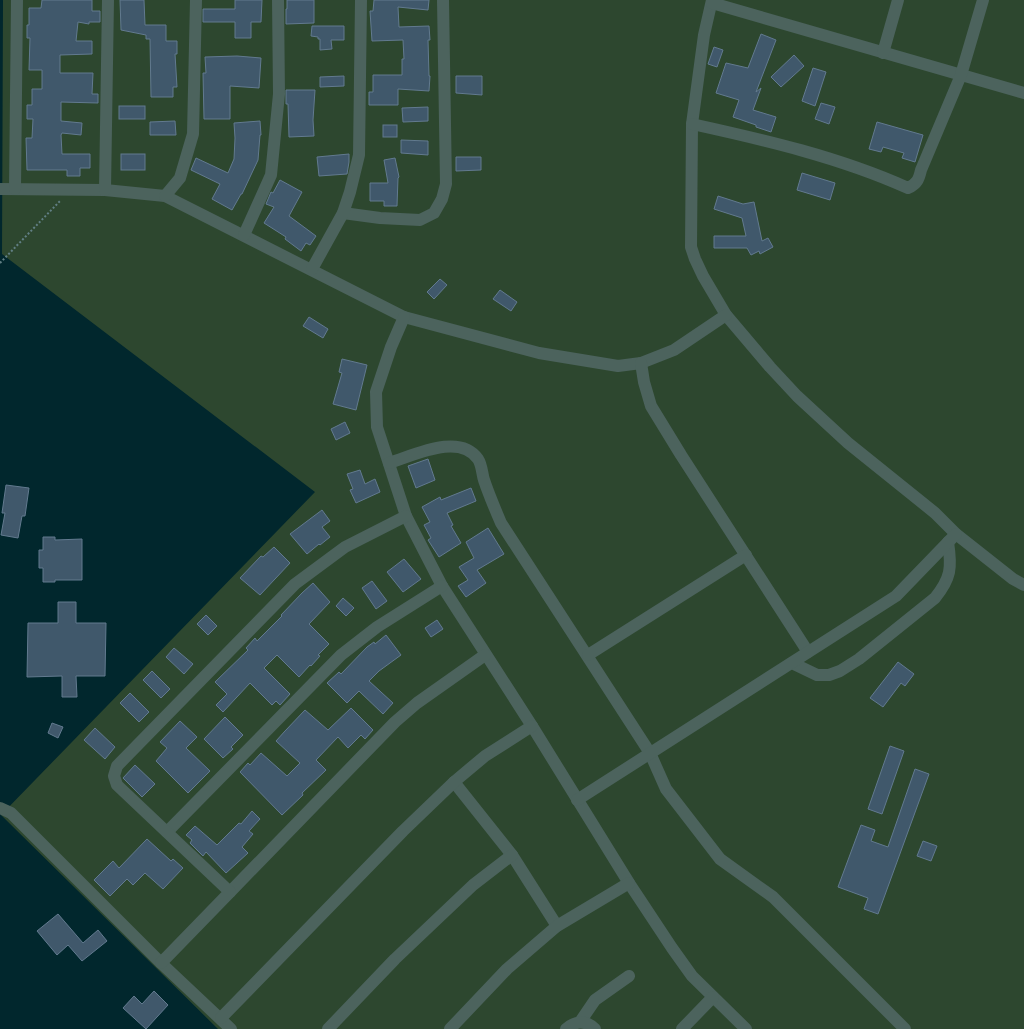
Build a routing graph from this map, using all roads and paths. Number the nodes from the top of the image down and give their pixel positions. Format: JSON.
{"nodes":[{"id":1,"x":17,"y":0,"type":"edge"},
{"id":2,"x":108,"y":0,"type":"edge"},
{"id":3,"x":196,"y":0,"type":"edge"},
{"id":4,"x":278,"y":0,"type":"edge"},
{"id":5,"x":361,"y":0,"type":"edge"},
{"id":6,"x":443,"y":0,"type":"edge"},
{"id":7,"x":898,"y":0,"type":"edge"},
{"id":8,"x":983,"y":0,"type":"edge"},
{"id":9,"x":712,"y":2,"type":"edge"},
{"id":10,"x":883,"y":53,"type":"junction"},
{"id":11,"x":962,"y":75,"type":"junction"},
{"id":12,"x":1024,"y":93,"type":"edge"},
{"id":13,"x":692,"y":124,"type":"junction"},
{"id":14,"x":15,"y":189,"type":"junction"},
{"id":15,"x":71,"y":189,"type":"junction"},
{"id":16,"x":0,"y":190,"type":"edge"},
{"id":17,"x":105,"y":190,"type":"junction"},
{"id":18,"x":165,"y":196,"type":"junction"},
{"id":19,"x":343,"y":213,"type":"junction"},
{"id":20,"x":244,"y":235,"type":"junction"},
{"id":21,"x":0,"y":264,"type":"edge"},
{"id":22,"x":312,"y":269,"type":"junction"},
{"id":23,"x":726,"y":315,"type":"junction"},
{"id":24,"x":404,"y":317,"type":"junction"},
{"id":25,"x":641,"y":363,"type":"junction"},
{"id":26,"x":389,"y":463,"type":"junction"},
{"id":27,"x":406,"y":516,"type":"junction"},
{"id":28,"x":952,"y":538,"type":"junction"},
{"id":29,"x":746,"y":555,"type":"junction"},
{"id":30,"x":442,"y":586,"type":"junction"},
{"id":31,"x":1024,"y":586,"type":"edge"},
{"id":32,"x":808,"y":652,"type":"junction"},
{"id":33,"x":486,"y":655,"type":"junction"},
{"id":34,"x":588,"y":655,"type":"junction"},
{"id":35,"x":792,"y":663,"type":"junction"},
{"id":36,"x":532,"y":726,"type":"junction"},
{"id":37,"x":650,"y":752,"type":"junction"},
{"id":38,"x":454,"y":782,"type":"junction"},
{"id":39,"x":577,"y":800,"type":"junction"},
{"id":40,"x":0,"y":808,"type":"edge"},
{"id":41,"x":167,"y":832,"type":"junction"},
{"id":42,"x":512,"y":855,"type":"junction"},
{"id":43,"x":630,"y":884,"type":"junction"},
{"id":44,"x":230,"y":892,"type":"junction"},
{"id":45,"x":557,"y":926,"type":"junction"},
{"id":46,"x":161,"y":963,"type":"junction"},
{"id":47,"x":629,"y":976,"type":"dead end"},
{"id":48,"x":713,"y":997,"type":"junction"},
{"id":49,"x":221,"y":1018,"type":"junction"},
{"id":50,"x":580,"y":1022,"type":"junction"},
{"id":51,"x":231,"y":1029,"type":"edge"},
{"id":52,"x":328,"y":1029,"type":"edge"},
{"id":53,"x":450,"y":1029,"type":"edge"},
{"id":54,"x":566,"y":1029,"type":"edge"},
{"id":55,"x":595,"y":1029,"type":"edge"},
{"id":56,"x":682,"y":1029,"type":"edge"},
{"id":57,"x":746,"y":1029,"type":"edge"},
{"id":58,"x":904,"y":1029,"type":"edge"}],
"edges":[{"from":1,"to":14,"type":"street"},
{"from":2,"to":17,"type":"street"},
{"from":3,"to":18,"type":"street"},
{"from":4,"to":20,"type":"street"},
{"from":5,"to":19,"type":"street"},
{"from":6,"to":19,"type":"street"},
{"from":7,"to":10,"type":"street"},
{"from":8,"to":11,"type":"street"},
{"from":9,"to":10,"type":"street"},
{"from":9,"to":13,"type":"street"},
{"from":10,"to":11,"type":"street"},
{"from":11,"to":12,"type":"street"},
{"from":11,"to":13,"type":"street"},
{"from":13,"to":23,"type":"street"},
{"from":14,"to":15,"type":"street"},
{"from":14,"to":16,"type":"street"},
{"from":15,"to":17,"type":"street"},
{"from":15,"to":21,"type":"path"},
{"from":17,"to":18,"type":"street"},
{"from":18,"to":20,"type":"street"},
{"from":19,"to":22,"type":"street"},
{"from":20,"to":22,"type":"street"},
{"from":22,"to":24,"type":"street"},
{"from":23,"to":25,"type":"street"},
{"from":23,"to":28,"type":"street"},
{"from":24,"to":25,"type":"street"},
{"from":24,"to":26,"type":"street"},
{"from":25,"to":29,"type":"street"},
{"from":26,"to":27,"type":"street"},
{"from":26,"to":34,"type":"street"},
{"from":27,"to":30,"type":"street"},
{"from":27,"to":41,"type":"street"},
{"from":28,"to":31,"type":"street"},
{"from":28,"to":32,"type":"street"},
{"from":28,"to":35,"type":"street"},
{"from":29,"to":32,"type":"street"},
{"from":29,"to":34,"type":"street"},
{"from":30,"to":33,"type":"street"},
{"from":30,"to":41,"type":"street"},
{"from":32,"to":35,"type":"street"},
{"from":33,"to":36,"type":"street"},
{"from":33,"to":44,"type":"street"},
{"from":34,"to":37,"type":"street"},
{"from":35,"to":37,"type":"street"},
{"from":36,"to":38,"type":"street"},
{"from":36,"to":39,"type":"street"},
{"from":37,"to":39,"type":"street"},
{"from":37,"to":58,"type":"street"},
{"from":38,"to":42,"type":"street"},
{"from":38,"to":49,"type":"street"},
{"from":39,"to":43,"type":"street"},
{"from":40,"to":46,"type":"street"},
{"from":41,"to":44,"type":"street"},
{"from":42,"to":45,"type":"street"},
{"from":42,"to":52,"type":"street"},
{"from":43,"to":45,"type":"street"},
{"from":43,"to":48,"type":"street"},
{"from":44,"to":46,"type":"street"},
{"from":45,"to":53,"type":"street"},
{"from":46,"to":49,"type":"street"},
{"from":47,"to":50,"type":"street"},
{"from":48,"to":56,"type":"street"},
{"from":48,"to":57,"type":"street"},
{"from":49,"to":51,"type":"street"},
{"from":50,"to":54,"type":"street"},
{"from":50,"to":55,"type":"street"}]}
